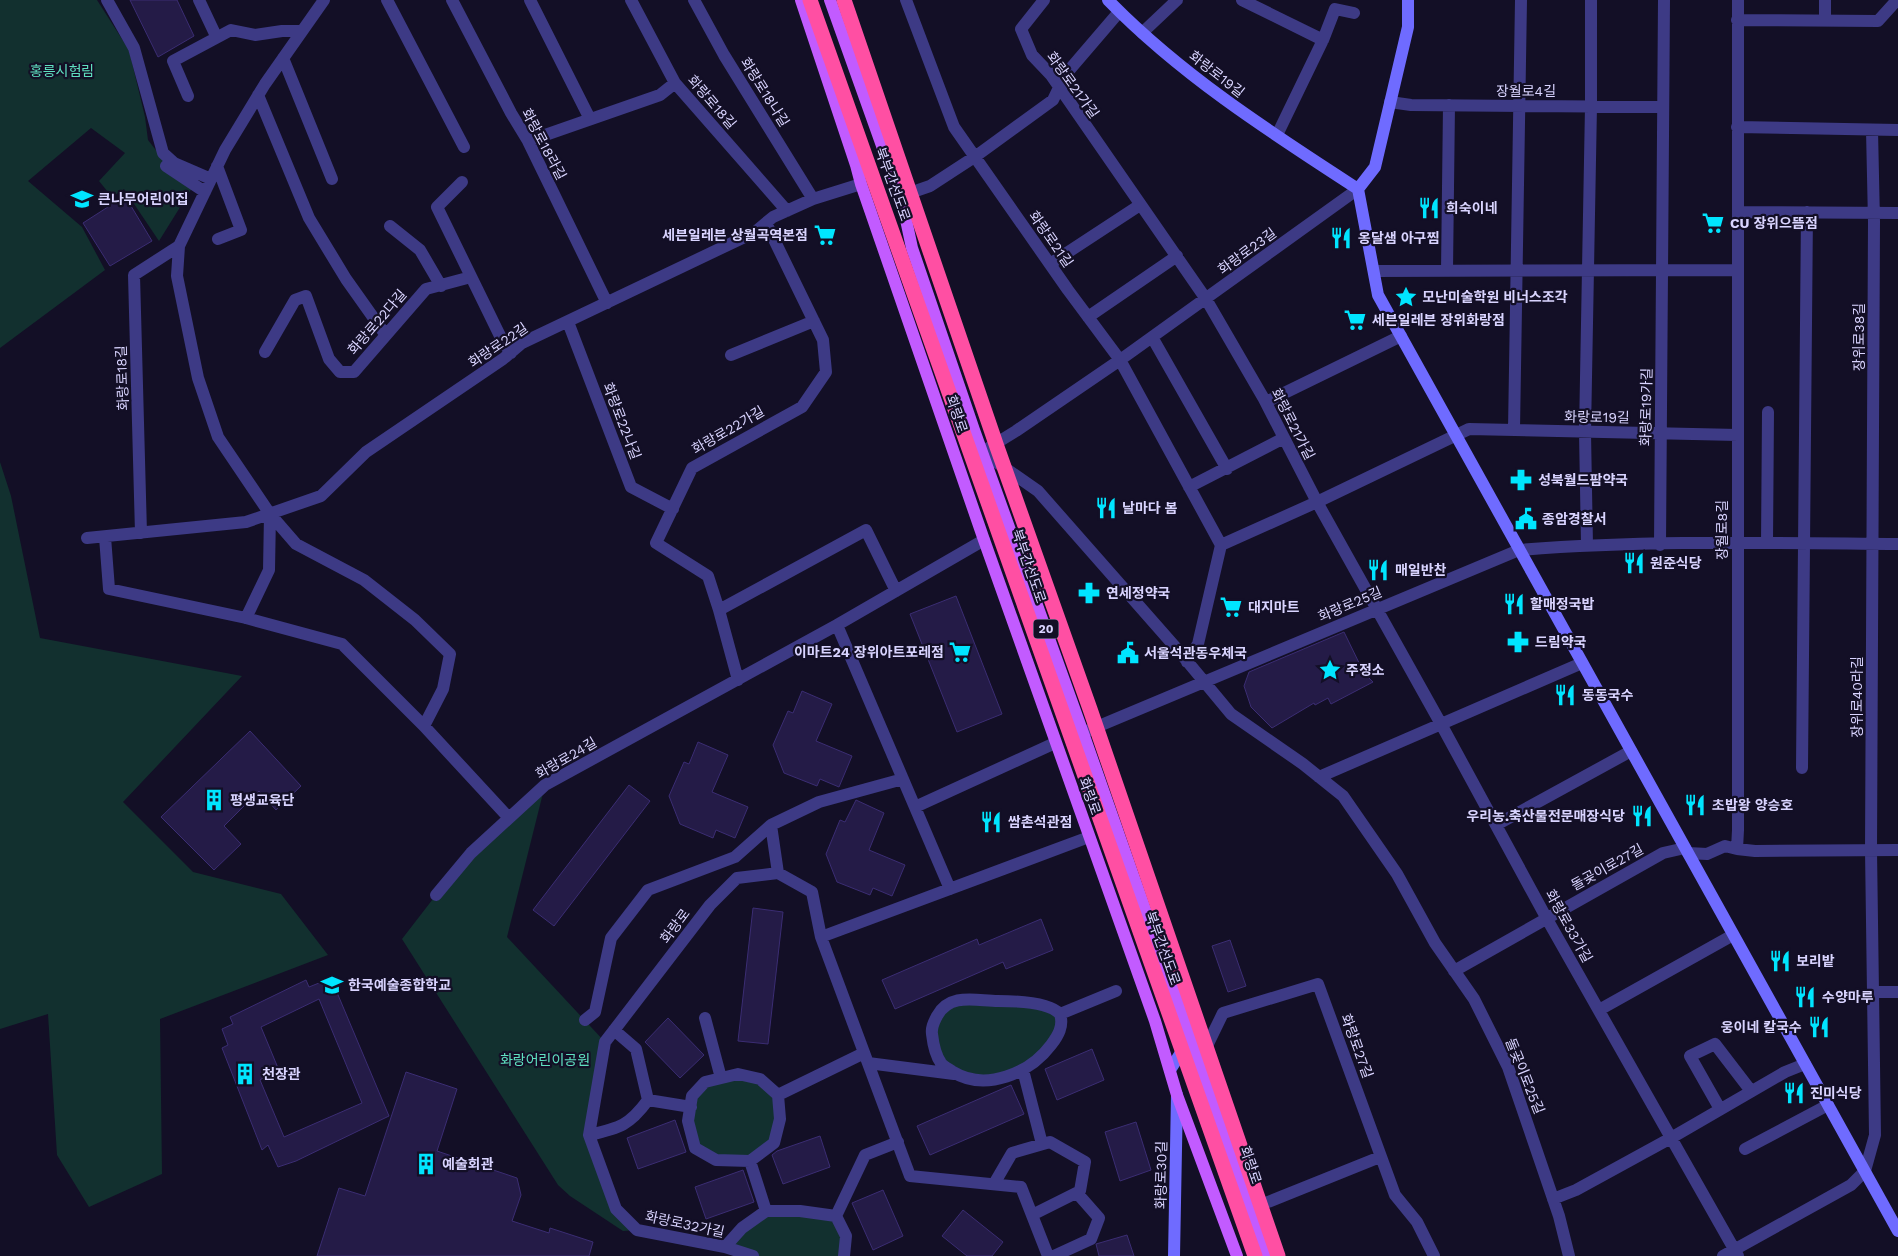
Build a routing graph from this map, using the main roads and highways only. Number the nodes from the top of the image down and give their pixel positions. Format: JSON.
{"nodes":[{"id":1,"x":801,"y":0,"type":"edge"},
{"id":2,"x":810,"y":0,"type":"edge"},
{"id":3,"x":830,"y":0,"type":"edge"},
{"id":4,"x":844,"y":0,"type":"edge"},
{"id":5,"x":1237,"y":1256,"type":"edge"},
{"id":6,"x":1254,"y":1256,"type":"edge"},
{"id":7,"x":1267,"y":1256,"type":"edge"},
{"id":8,"x":1278,"y":1256,"type":"edge"}],
"edges":[{"from":1,"to":5,"type":"main road","name":"화랑로","number":"20"},
{"from":2,"to":6,"type":"highway","name":"북부간선도로","bridge":true},
{"from":3,"to":7,"type":"main road","name":"화랑로","number":"20"},
{"from":4,"to":8,"type":"highway","name":"북부간선도로","bridge":true}]}
